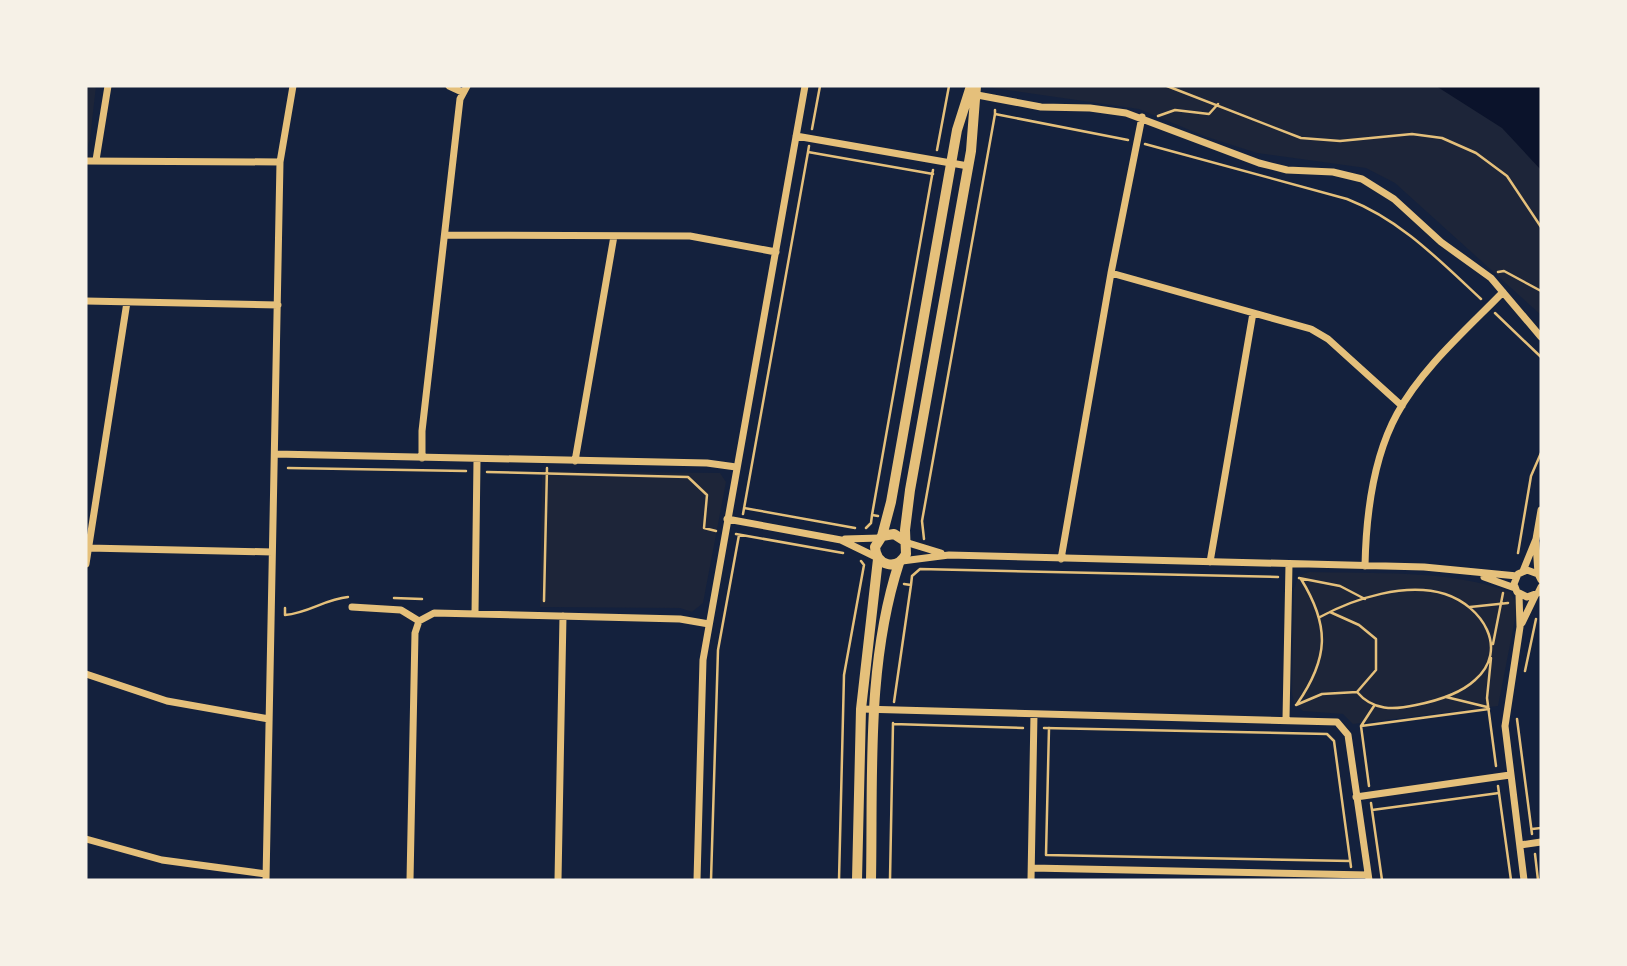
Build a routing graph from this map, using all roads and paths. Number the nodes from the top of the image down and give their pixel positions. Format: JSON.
{"nodes":[{"id":1,"x":108,"y":86,"type":"edge"},
{"id":2,"x":293,"y":86,"type":"edge"},
{"id":3,"x":449,"y":86,"type":"edge"},
{"id":4,"x":805,"y":86,"type":"edge"},
{"id":5,"x":949,"y":86,"type":"edge"},
{"id":6,"x":1167,"y":86,"type":"edge"},
{"id":7,"x":464,"y":89,"type":"edge"},
{"id":8,"x":973,"y":90,"type":"edge"},
{"id":9,"x":998,"y":99,"type":"junction"},
{"id":10,"x":1218,"y":104,"type":"junction"},
{"id":11,"x":995,"y":114,"type":"junction"},
{"id":12,"x":1142,"y":117,"type":"junction"},
{"id":13,"x":1154,"y":121,"type":"junction"},
{"id":14,"x":796,"y":136,"type":"junction"},
{"id":15,"x":1135,"y":141,"type":"junction"},
{"id":16,"x":96,"y":160,"type":"junction"},
{"id":17,"x":86,"y":161,"type":"edge"},
{"id":18,"x":935,"y":161,"type":"junction"},
{"id":19,"x":279,"y":162,"type":"junction"},
{"id":20,"x":951,"y":163,"type":"junction"},
{"id":21,"x":968,"y":166,"type":"junction"},
{"id":22,"x":1541,"y":227,"type":"edge"},
{"id":23,"x":445,"y":235,"type":"junction"},
{"id":24,"x":614,"y":236,"type":"junction"},
{"id":25,"x":776,"y":251,"type":"junction"},
{"id":26,"x":1111,"y":273,"type":"junction"},
{"id":27,"x":1491,"y":278,"type":"junction"},
{"id":28,"x":1541,"y":291,"type":"edge"},
{"id":29,"x":1503,"y":292,"type":"junction"},
{"id":30,"x":86,"y":301,"type":"edge"},
{"id":31,"x":127,"y":302,"type":"junction"},
{"id":32,"x":278,"y":305,"type":"junction"},
{"id":33,"x":1489,"y":306,"type":"junction"},
{"id":34,"x":1253,"y":313,"type":"junction"},
{"id":35,"x":1541,"y":337,"type":"edge"},
{"id":36,"x":920,"y":343,"type":"junction"},
{"id":37,"x":935,"y":345,"type":"junction"},
{"id":38,"x":1541,"y":357,"type":"edge"},
{"id":39,"x":1402,"y":406,"type":"junction"},
{"id":40,"x":1541,"y":453,"type":"edge"},
{"id":41,"x":275,"y":454,"type":"junction"},
{"id":42,"x":422,"y":458,"type":"junction"},
{"id":43,"x":477,"y":460,"type":"junction"},
{"id":44,"x":547,"y":461,"type":"junction"},
{"id":45,"x":575,"y":461,"type":"junction"},
{"id":46,"x":736,"y":467,"type":"junction"},
{"id":47,"x":288,"y":468,"type":"dead end"},
{"id":48,"x":477,"y":472,"type":"junction"},
{"id":49,"x":547,"y":473,"type":"junction"},
{"id":50,"x":744,"y":508,"type":"dead end"},
{"id":51,"x":1541,"y":510,"type":"edge"},
{"id":52,"x":872,"y":515,"type":"dead end"},
{"id":53,"x":727,"y":519,"type":"junction"},
{"id":54,"x":864,"y":529,"type":"dead end"},
{"id":55,"x":725,"y":532,"type":"junction"},
{"id":56,"x":881,"y":537,"type":"junction"},
{"id":57,"x":1536,"y":539,"type":"junction"},
{"id":58,"x":841,"y":540,"type":"junction"},
{"id":59,"x":905,"y":542,"type":"junction"},
{"id":60,"x":88,"y":548,"type":"junction"},
{"id":61,"x":920,"y":548,"type":"junction"},
{"id":62,"x":272,"y":552,"type":"junction"},
{"id":63,"x":844,"y":553,"type":"dead end"},
{"id":64,"x":857,"y":555,"type":"dead end"},
{"id":65,"x":949,"y":555,"type":"junction"},
{"id":66,"x":877,"y":558,"type":"junction"},
{"id":67,"x":919,"y":559,"type":"junction"},
{"id":68,"x":1061,"y":559,"type":"junction"},
{"id":69,"x":1517,"y":560,"type":"dead end"},
{"id":70,"x":900,"y":562,"type":"junction"},
{"id":71,"x":1210,"y":562,"type":"junction"},
{"id":72,"x":86,"y":564,"type":"edge"},
{"id":73,"x":1289,"y":564,"type":"junction"},
{"id":74,"x":1364,"y":566,"type":"junction"},
{"id":75,"x":1474,"y":573,"type":"junction"},
{"id":76,"x":1520,"y":573,"type":"junction"},
{"id":77,"x":1289,"y":578,"type":"junction"},
{"id":78,"x":1540,"y":578,"type":"edge"},
{"id":79,"x":1301,"y":579,"type":"junction"},
{"id":80,"x":911,"y":585,"type":"dead end"},
{"id":81,"x":1517,"y":591,"type":"junction"},
{"id":82,"x":1539,"y":592,"type":"edge"},
{"id":83,"x":1365,"y":599,"type":"junction"},
{"id":84,"x":544,"y":601,"type":"dead end"},
{"id":85,"x":1502,"y":601,"type":"junction"},
{"id":86,"x":1521,"y":605,"type":"junction"},
{"id":87,"x":352,"y":607,"type":"dead end"},
{"id":88,"x":1470,"y":607,"type":"junction"},
{"id":89,"x":1530,"y":607,"type":"junction"},
{"id":90,"x":1329,"y":612,"type":"junction"},
{"id":91,"x":475,"y":614,"type":"junction"},
{"id":92,"x":563,"y":616,"type":"junction"},
{"id":93,"x":1320,"y":617,"type":"junction"},
{"id":94,"x":419,"y":621,"type":"junction"},
{"id":95,"x":709,"y":624,"type":"junction"},
{"id":96,"x":1520,"y":627,"type":"junction"},
{"id":97,"x":1492,"y":648,"type":"junction"},
{"id":98,"x":86,"y":674,"type":"edge"},
{"id":99,"x":1523,"y":680,"type":"dead end"},
{"id":100,"x":1357,"y":692,"type":"junction"},
{"id":101,"x":1445,"y":697,"type":"junction"},
{"id":102,"x":1374,"y":706,"type":"junction"},
{"id":103,"x":861,"y":709,"type":"junction"},
{"id":104,"x":1489,"y":709,"type":"junction"},
{"id":105,"x":874,"y":710,"type":"junction"},
{"id":106,"x":893,"y":710,"type":"junction"},
{"id":107,"x":1034,"y":713,"type":"junction"},
{"id":108,"x":1517,"y":715,"type":"dead end"},
{"id":109,"x":269,"y":719,"type":"junction"},
{"id":110,"x":1286,"y":719,"type":"junction"},
{"id":111,"x":893,"y":724,"type":"junction"},
{"id":112,"x":1034,"y":728,"type":"junction"},
{"id":113,"x":1049,"y":728,"type":"junction"},
{"id":114,"x":1510,"y":775,"type":"junction"},
{"id":115,"x":1497,"y":777,"type":"junction"},
{"id":116,"x":1499,"y":793,"type":"junction"},
{"id":117,"x":1356,"y":797,"type":"junction"},
{"id":118,"x":1372,"y":810,"type":"dead end"},
{"id":119,"x":1541,"y":828,"type":"edge"},
{"id":120,"x":1532,"y":829,"type":"junction"},
{"id":121,"x":86,"y":839,"type":"edge"},
{"id":122,"x":1537,"y":842,"type":"edge"},
{"id":123,"x":1520,"y":845,"type":"junction"},
{"id":124,"x":1541,"y":856,"type":"edge"},
{"id":125,"x":1535,"y":857,"type":"junction"},
{"id":126,"x":1351,"y":861,"type":"junction"},
{"id":127,"x":1031,"y":868,"type":"junction"},
{"id":128,"x":1352,"y":875,"type":"junction"},
{"id":129,"x":266,"y":877,"type":"edge"},
{"id":130,"x":1368,"y":877,"type":"edge"},
{"id":131,"x":410,"y":880,"type":"edge"},
{"id":132,"x":558,"y":880,"type":"edge"},
{"id":133,"x":697,"y":880,"type":"edge"},
{"id":134,"x":839,"y":880,"type":"edge"},
{"id":135,"x":857,"y":880,"type":"edge"},
{"id":136,"x":871,"y":880,"type":"edge"},
{"id":137,"x":890,"y":880,"type":"edge"},
{"id":138,"x":1031,"y":880,"type":"edge"},
{"id":139,"x":1511,"y":880,"type":"edge"},
{"id":140,"x":1524,"y":880,"type":"edge"},
{"id":141,"x":1538,"y":880,"type":"edge"}],
"edges":[{"from":1,"to":16,"type":"street"},
{"from":2,"to":19,"type":"street"},
{"from":3,"to":7,"type":"street"},
{"from":4,"to":14,"type":"street"},
{"from":5,"to":18,"type":"path"},
{"from":6,"to":10,"type":"path"},
{"from":7,"to":23,"type":"street"},
{"from":8,"to":9,"type":"street"},
{"from":8,"to":20,"type":"street"},
{"from":8,"to":21,"type":"street"},
{"from":9,"to":11,"type":"path"},
{"from":9,"to":12,"type":"street"},
{"from":10,"to":13,"type":"path"},
{"from":10,"to":22,"type":"path"},
{"from":11,"to":15,"type":"path"},
{"from":11,"to":61,"type":"path"},
{"from":12,"to":13,"type":"street"},
{"from":12,"to":15,"type":"street"},
{"from":13,"to":27,"type":"street"},
{"from":14,"to":18,"type":"street"},
{"from":14,"to":25,"type":"street"},
{"from":15,"to":26,"type":"street"},
{"from":15,"to":33,"type":"path"},
{"from":16,"to":17,"type":"street"},
{"from":16,"to":19,"type":"street"},
{"from":18,"to":20,"type":"street"},
{"from":18,"to":52,"type":"path"},
{"from":19,"to":32,"type":"street"},
{"from":20,"to":21,"type":"street"},
{"from":20,"to":36,"type":"street"},
{"from":21,"to":37,"type":"street"},
{"from":23,"to":24,"type":"street"},
{"from":23,"to":42,"type":"street"},
{"from":24,"to":25,"type":"street"},
{"from":24,"to":45,"type":"street"},
{"from":25,"to":46,"type":"street"},
{"from":26,"to":34,"type":"street"},
{"from":26,"to":68,"type":"street"},
{"from":27,"to":28,"type":"path"},
{"from":27,"to":29,"type":"street"},
{"from":29,"to":33,"type":"street"},
{"from":29,"to":35,"type":"street"},
{"from":30,"to":31,"type":"street"},
{"from":31,"to":32,"type":"street"},
{"from":31,"to":60,"type":"street"},
{"from":32,"to":41,"type":"street"},
{"from":33,"to":38,"type":"path"},
{"from":33,"to":39,"type":"street"},
{"from":34,"to":39,"type":"street"},
{"from":34,"to":71,"type":"street"},
{"from":36,"to":37,"type":"street"},
{"from":36,"to":56,"type":"street"},
{"from":37,"to":59,"type":"street"},
{"from":39,"to":74,"type":"street"},
{"from":40,"to":69,"type":"path"},
{"from":41,"to":42,"type":"street"},
{"from":41,"to":62,"type":"street"},
{"from":42,"to":43,"type":"street"},
{"from":43,"to":44,"type":"street"},
{"from":43,"to":48,"type":"street"},
{"from":44,"to":45,"type":"street"},
{"from":44,"to":49,"type":"path"},
{"from":45,"to":46,"type":"street"},
{"from":46,"to":53,"type":"street"},
{"from":47,"to":48,"type":"path"},
{"from":48,"to":49,"type":"path"},
{"from":48,"to":91,"type":"street"},
{"from":49,"to":55,"type":"path"},
{"from":49,"to":84,"type":"path"},
{"from":50,"to":54,"type":"path"},
{"from":51,"to":57,"type":"street"},
{"from":53,"to":55,"type":"street"},
{"from":53,"to":58,"type":"street"},
{"from":55,"to":63,"type":"path"},
{"from":55,"to":95,"type":"street"},
{"from":56,"to":58,"type":"street"},
{"from":56,"to":59,"type":"street"},
{"from":56,"to":66,"type":"street"},
{"from":57,"to":76,"type":"street"},
{"from":57,"to":78,"type":"street"},
{"from":58,"to":66,"type":"street"},
{"from":59,"to":61,"type":"street"},
{"from":59,"to":70,"type":"street"},
{"from":60,"to":62,"type":"street"},
{"from":60,"to":72,"type":"street"},
{"from":61,"to":65,"type":"street"},
{"from":62,"to":109,"type":"street"},
{"from":64,"to":134,"type":"path"},
{"from":65,"to":67,"type":"street"},
{"from":65,"to":68,"type":"street"},
{"from":66,"to":70,"type":"street"},
{"from":66,"to":103,"type":"street"},
{"from":67,"to":70,"type":"street"},
{"from":67,"to":77,"type":"path"},
{"from":68,"to":71,"type":"street"},
{"from":70,"to":105,"type":"street"},
{"from":71,"to":73,"type":"street"},
{"from":73,"to":74,"type":"street"},
{"from":73,"to":77,"type":"street"},
{"from":74,"to":75,"type":"street"},
{"from":75,"to":76,"type":"street"},
{"from":75,"to":81,"type":"street"},
{"from":76,"to":78,"type":"street"},
{"from":76,"to":81,"type":"street"},
{"from":77,"to":79,"type":"path"},
{"from":77,"to":110,"type":"street"},
{"from":79,"to":83,"type":"path"},
{"from":79,"to":93,"type":"path"},
{"from":80,"to":106,"type":"path"},
{"from":81,"to":82,"type":"street"},
{"from":81,"to":86,"type":"street"},
{"from":82,"to":89,"type":"street"},
{"from":83,"to":88,"type":"path"},
{"from":83,"to":90,"type":"path"},
{"from":85,"to":86,"type":"path"},
{"from":85,"to":88,"type":"path"},
{"from":85,"to":97,"type":"path"},
{"from":86,"to":96,"type":"street"},
{"from":87,"to":94,"type":"street"},
{"from":88,"to":97,"type":"path"},
{"from":89,"to":96,"type":"street"},
{"from":89,"to":99,"type":"path"},
{"from":90,"to":93,"type":"path"},
{"from":90,"to":100,"type":"path"},
{"from":91,"to":92,"type":"street"},
{"from":91,"to":94,"type":"street"},
{"from":92,"to":95,"type":"street"},
{"from":92,"to":132,"type":"street"},
{"from":93,"to":100,"type":"path"},
{"from":94,"to":131,"type":"street"},
{"from":95,"to":133,"type":"street"},
{"from":96,"to":114,"type":"street"},
{"from":97,"to":101,"type":"path"},
{"from":97,"to":104,"type":"path"},
{"from":98,"to":109,"type":"street"},
{"from":100,"to":102,"type":"path"},
{"from":101,"to":102,"type":"path"},
{"from":101,"to":104,"type":"path"},
{"from":102,"to":104,"type":"path"},
{"from":103,"to":105,"type":"street"},
{"from":103,"to":135,"type":"street"},
{"from":104,"to":115,"type":"path"},
{"from":105,"to":106,"type":"street"},
{"from":105,"to":136,"type":"street"},
{"from":106,"to":107,"type":"street"},
{"from":106,"to":111,"type":"path"},
{"from":107,"to":110,"type":"street"},
{"from":107,"to":112,"type":"street"},
{"from":108,"to":120,"type":"path"},
{"from":109,"to":129,"type":"street"},
{"from":110,"to":117,"type":"street"},
{"from":111,"to":112,"type":"path"},
{"from":111,"to":137,"type":"path"},
{"from":112,"to":113,"type":"path"},
{"from":112,"to":127,"type":"street"},
{"from":113,"to":126,"type":"path"},
{"from":113,"to":126,"type":"path"},
{"from":114,"to":115,"type":"street"},
{"from":114,"to":123,"type":"street"},
{"from":115,"to":116,"type":"path"},
{"from":115,"to":117,"type":"street"},
{"from":116,"to":118,"type":"path"},
{"from":116,"to":139,"type":"path"},
{"from":117,"to":130,"type":"street"},
{"from":119,"to":120,"type":"path"},
{"from":120,"to":122,"type":"path"},
{"from":121,"to":129,"type":"street"},
{"from":122,"to":123,"type":"street"},
{"from":122,"to":125,"type":"path"},
{"from":123,"to":140,"type":"street"},
{"from":124,"to":125,"type":"path"},
{"from":125,"to":141,"type":"path"},
{"from":126,"to":128,"type":"path"},
{"from":127,"to":128,"type":"street"},
{"from":127,"to":138,"type":"street"},
{"from":128,"to":130,"type":"street"}]}
